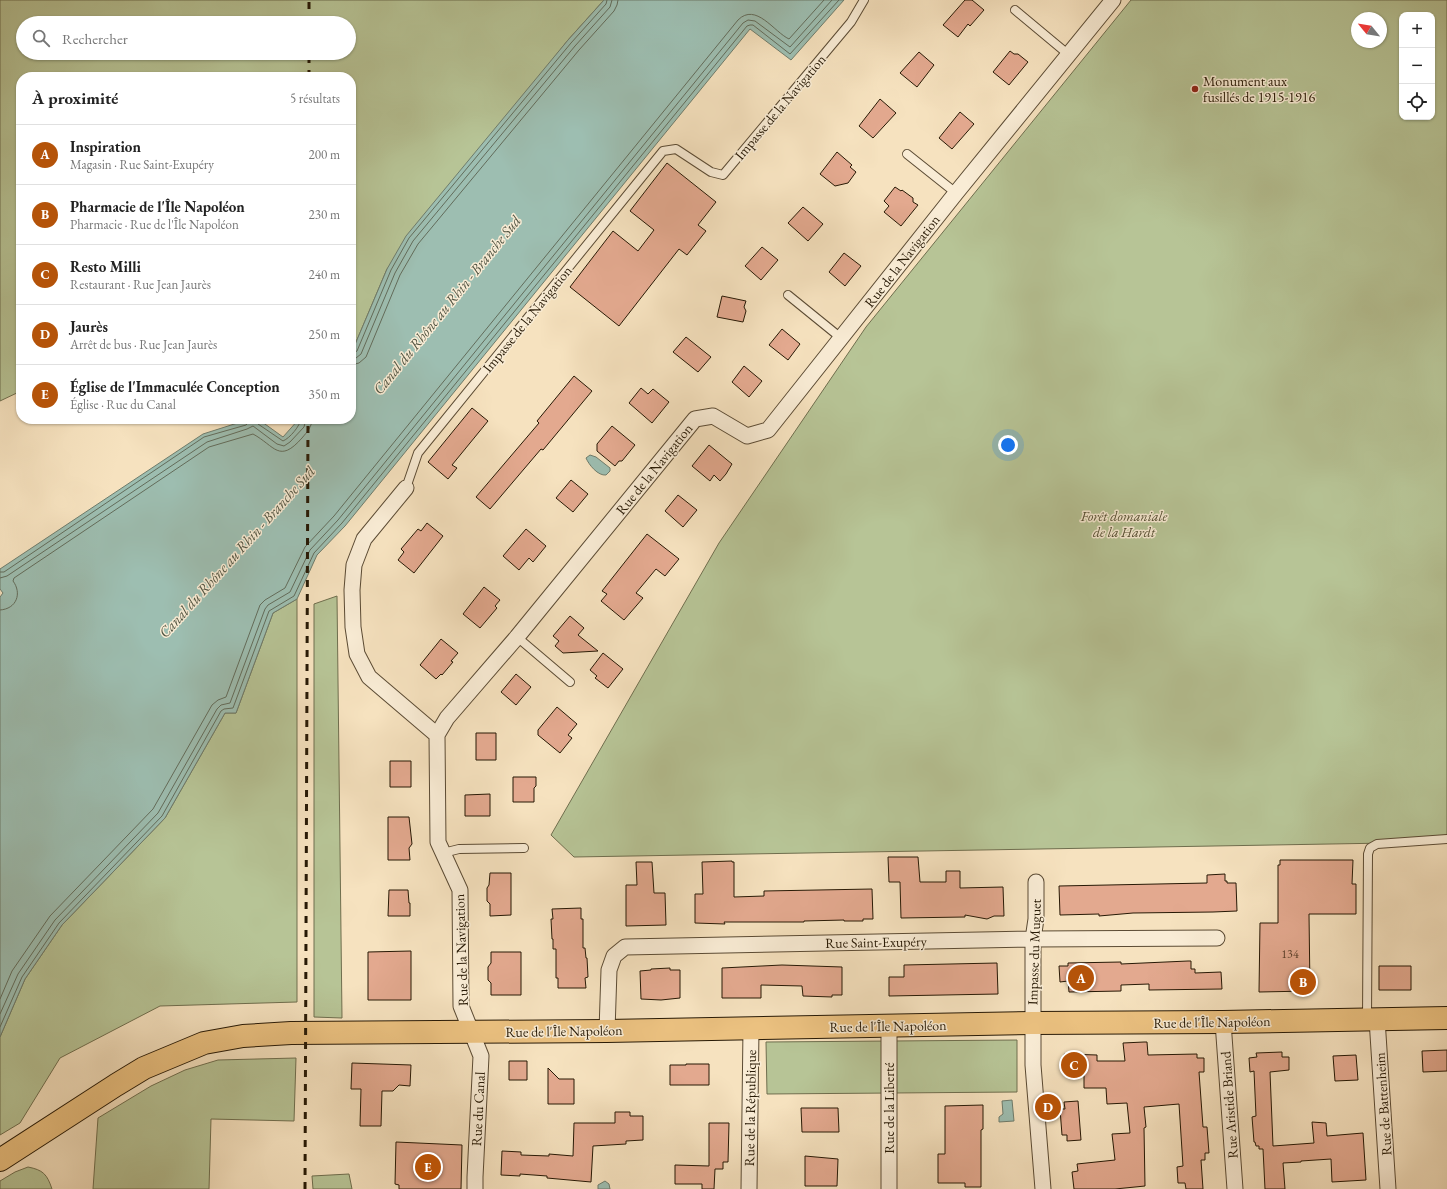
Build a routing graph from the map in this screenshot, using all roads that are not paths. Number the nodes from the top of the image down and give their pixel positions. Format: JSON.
{"nodes":[{"id":1,"x":864,"y":0,"type":"edge"},
{"id":2,"x":1113,"y":0,"type":"edge"},
{"id":3,"x":1015,"y":10,"type":"dead end"},
{"id":4,"x":1069,"y":55,"type":"junction"},
{"id":5,"x":907,"y":154,"type":"dead end"},
{"id":6,"x":956,"y":193,"type":"junction"},
{"id":7,"x":788,"y":295,"type":"dead end"},
{"id":8,"x":841,"y":338,"type":"junction"},
{"id":9,"x":406,"y":488,"type":"joint"},
{"id":10,"x":517,"y":637,"type":"junction"},
{"id":11,"x":570,"y":682,"type":"dead end"},
{"id":12,"x":437,"y":735,"type":"junction"},
{"id":13,"x":1447,"y":839,"type":"edge"},
{"id":14,"x":524,"y":848,"type":"dead end"},
{"id":15,"x":443,"y":853,"type":"junction"},
{"id":16,"x":1036,"y":882,"type":"dead end"},
{"id":17,"x":1217,"y":938,"type":"dead end"},
{"id":18,"x":1033,"y":939,"type":"junction"},
{"id":19,"x":1447,"y":1018,"type":"edge"},
{"id":20,"x":1372,"y":1019,"type":"junction"},
{"id":21,"x":1223,"y":1022,"type":"junction"},
{"id":22,"x":1032,"y":1023,"type":"junction"},
{"id":23,"x":889,"y":1026,"type":"junction"},
{"id":24,"x":751,"y":1028,"type":"junction"},
{"id":25,"x":607,"y":1031,"type":"junction"},
{"id":26,"x":471,"y":1032,"type":"junction"},
{"id":27,"x":0,"y":1160,"type":"edge"},
{"id":28,"x":475,"y":1189,"type":"edge"},
{"id":29,"x":749,"y":1189,"type":"edge"},
{"id":30,"x":889,"y":1189,"type":"edge"},
{"id":31,"x":1043,"y":1189,"type":"edge"},
{"id":32,"x":1235,"y":1189,"type":"edge"},
{"id":33,"x":1388,"y":1189,"type":"edge"}],
"edges":[{"from":1,"to":9,"type":"lane","name":"Impasse de la Navigation"},
{"from":2,"to":4,"type":"street","name":"Rue de la Navigation"},
{"from":3,"to":4,"type":"lane"},
{"from":4,"to":6,"type":"street","name":"Rue de la Navigation"},
{"from":5,"to":6,"type":"lane"},
{"from":6,"to":8,"type":"street","name":"Rue de la Navigation"},
{"from":7,"to":8,"type":"lane"},
{"from":8,"to":10,"type":"street","name":"Rue de la Navigation"},
{"from":9,"to":12,"type":"street","name":"Impasse de la Navigation"},
{"from":10,"to":11,"type":"lane"},
{"from":10,"to":12,"type":"street","name":"Rue de la Navigation"},
{"from":12,"to":15,"type":"street","name":"Rue de la Navigation"},
{"from":13,"to":20,"type":"lane"},
{"from":14,"to":15,"type":"lane"},
{"from":15,"to":26,"type":"street","name":"Rue de la Navigation"},
{"from":16,"to":18,"type":"street","name":"Impasse du Muguet"},
{"from":17,"to":18,"type":"street","name":"Rue Saint-Exupéry"},
{"from":18,"to":22,"type":"street","name":"Impasse du Muguet"},
{"from":18,"to":25,"type":"street","name":"Rue Saint-Exupéry"},
{"from":19,"to":20,"type":"main road","name":"Rue de l'Île Napoléon"},
{"from":20,"to":21,"type":"main road","name":"Rue de l'Île Napoléon"},
{"from":20,"to":33,"type":"street","name":"Rue de Battenheim"},
{"from":21,"to":22,"type":"main road","name":"Rue de l'Île Napoléon"},
{"from":21,"to":32,"type":"street","name":"Rue Aristide Briand"},
{"from":22,"to":23,"type":"main road","name":"Rue de l'Île Napoléon"},
{"from":22,"to":31,"type":"street","name":"Impasse du Muguet"},
{"from":23,"to":24,"type":"main road","name":"Rue de l'Île Napoléon"},
{"from":23,"to":30,"type":"street","name":"Rue de la Liberté"},
{"from":24,"to":25,"type":"main road","name":"Rue de l'Île Napoléon"},
{"from":24,"to":29,"type":"street","name":"Rue de la République"},
{"from":25,"to":26,"type":"main road","name":"Rue de l'Île Napoléon"},
{"from":26,"to":27,"type":"main road","name":"Rue de l'Île Napoléon"},
{"from":26,"to":28,"type":"street","name":"Rue du Canal"}]}
